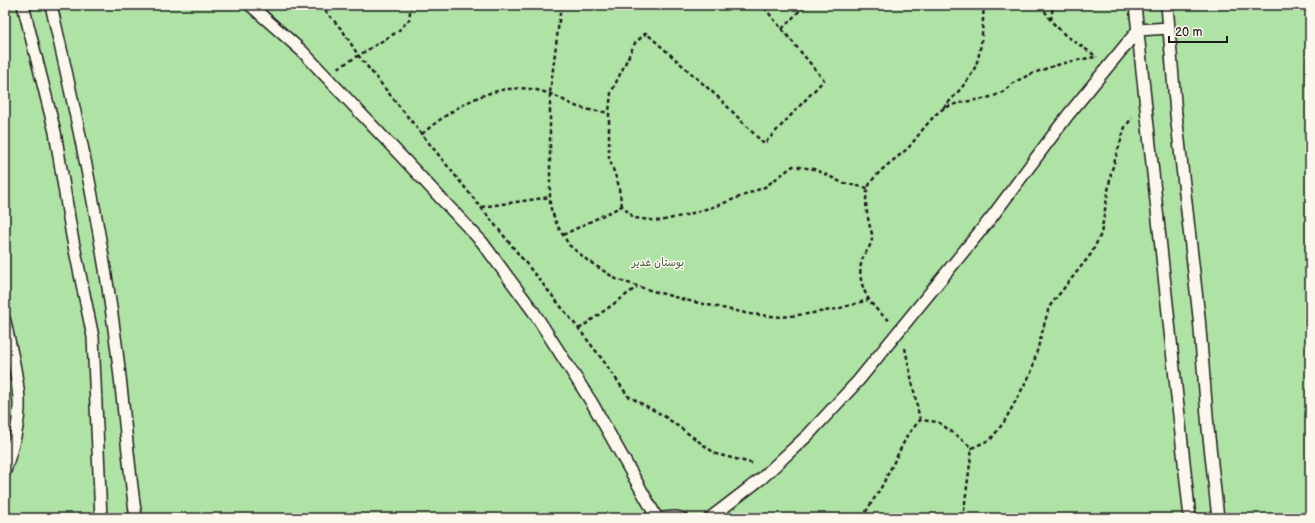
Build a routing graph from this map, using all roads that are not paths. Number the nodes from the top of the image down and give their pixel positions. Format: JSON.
{"nodes":[{"id":1,"x":23,"y":5,"type":"edge"},
{"id":2,"x":51,"y":5,"type":"edge"},
{"id":3,"x":250,"y":5,"type":"edge"},
{"id":4,"x":1135,"y":5,"type":"edge"},
{"id":5,"x":1166,"y":5,"type":"edge"},
{"id":6,"x":1169,"y":28,"type":"junction"},
{"id":7,"x":1138,"y":30,"type":"junction"},
{"id":8,"x":5,"y":321,"type":"edge"},
{"id":9,"x":5,"y":471,"type":"edge"},
{"id":10,"x":101,"y":518,"type":"edge"},
{"id":11,"x":136,"y":518,"type":"edge"},
{"id":12,"x":657,"y":518,"type":"edge"},
{"id":13,"x":663,"y":518,"type":"edge"},
{"id":14,"x":681,"y":518,"type":"edge"},
{"id":15,"x":710,"y":518,"type":"edge"},
{"id":16,"x":1190,"y":518,"type":"edge"},
{"id":17,"x":1218,"y":518,"type":"edge"}],
"edges":[{"from":1,"to":10,"type":"lane"},
{"from":2,"to":11,"type":"lane"},
{"from":3,"to":12,"type":"lane"},
{"from":4,"to":7,"type":"lane"},
{"from":5,"to":6,"type":"lane"},
{"from":6,"to":7,"type":"lane"},
{"from":6,"to":17,"type":"lane"},
{"from":7,"to":15,"type":"lane"},
{"from":7,"to":16,"type":"lane"},
{"from":8,"to":9,"type":"lane"},
{"from":13,"to":14,"type":"lane"}]}
